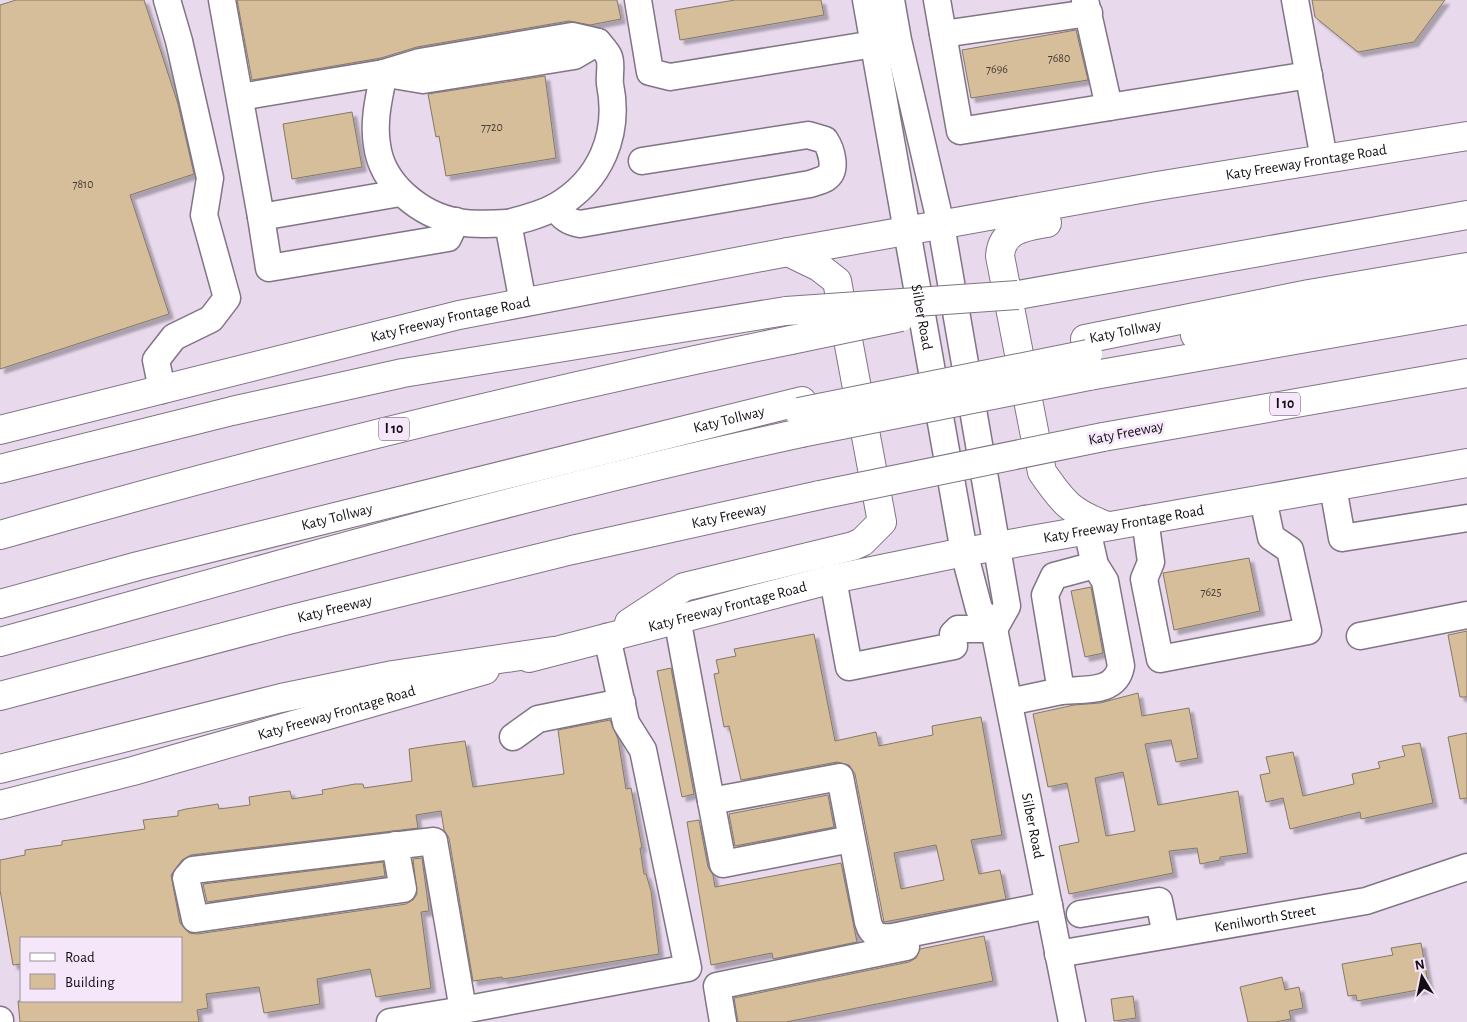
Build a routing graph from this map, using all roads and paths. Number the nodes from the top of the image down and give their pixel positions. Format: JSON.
{"nodes":[{"id":1,"x":166,"y":0,"type":"edge"},
{"id":2,"x":222,"y":0,"type":"edge"},
{"id":3,"x":638,"y":0,"type":"edge"},
{"id":4,"x":866,"y":0,"type":"edge"},
{"id":5,"x":891,"y":0,"type":"edge"},
{"id":6,"x":937,"y":0,"type":"edge"},
{"id":7,"x":1295,"y":0,"type":"edge"},
{"id":8,"x":1087,"y":7,"type":"edge"},
{"id":9,"x":943,"y":34,"type":"junction"},
{"id":10,"x":874,"y":44,"type":"junction"},
{"id":11,"x":604,"y":50,"type":"junction"},
{"id":12,"x":646,"y":51,"type":"junction"},
{"id":13,"x":384,"y":73,"type":"junction"},
{"id":14,"x":1309,"y":75,"type":"junction"},
{"id":15,"x":240,"y":97,"type":"junction"},
{"id":16,"x":1109,"y":107,"type":"junction"},
{"id":17,"x":1467,"y":136,"type":"edge"},
{"id":18,"x":1324,"y":159,"type":"junction"},
{"id":19,"x":642,"y":161,"type":"dead end"},
{"id":20,"x":400,"y":193,"type":"junction"},
{"id":21,"x":555,"y":207,"type":"junction"},
{"id":22,"x":1467,"y":215,"type":"edge"},
{"id":23,"x":261,"y":217,"type":"junction"},
{"id":24,"x":456,"y":221,"type":"junction"},
{"id":25,"x":508,"y":223,"type":"junction"},
{"id":26,"x":941,"y":225,"type":"junction"},
{"id":27,"x":907,"y":231,"type":"junction"},
{"id":28,"x":788,"y":252,"type":"junction"},
{"id":29,"x":1467,"y":267,"type":"edge"},
{"id":30,"x":1467,"y":289,"type":"edge"},
{"id":31,"x":1018,"y":294,"type":"junction"},
{"id":32,"x":523,"y":303,"type":"junction"},
{"id":33,"x":1467,"y":310,"type":"edge"},
{"id":34,"x":1087,"y":356,"type":"junction"},
{"id":35,"x":1467,"y":373,"type":"edge"},
{"id":36,"x":162,"y":390,"type":"junction"},
{"id":37,"x":801,"y":415,"type":"junction"},
{"id":38,"x":0,"y":430,"type":"edge"},
{"id":39,"x":1467,"y":463,"type":"edge"},
{"id":40,"x":0,"y":469,"type":"edge"},
{"id":41,"x":1333,"y":486,"type":"junction"},
{"id":42,"x":1263,"y":498,"type":"junction"},
{"id":43,"x":1145,"y":518,"type":"junction"},
{"id":44,"x":1467,"y":518,"type":"edge"},
{"id":45,"x":1097,"y":528,"type":"junction"},
{"id":46,"x":0,"y":534,"type":"edge"},
{"id":47,"x":997,"y":546,"type":"junction"},
{"id":48,"x":964,"y":552,"type":"junction"},
{"id":49,"x":1095,"y":565,"type":"junction"},
{"id":50,"x":833,"y":579,"type":"junction"},
{"id":51,"x":0,"y":604,"type":"edge"},
{"id":52,"x":1467,"y":614,"type":"edge"},
{"id":53,"x":677,"y":618,"type":"junction"},
{"id":54,"x":994,"y":629,"type":"junction"},
{"id":55,"x":1360,"y":636,"type":"dead end"},
{"id":56,"x":607,"y":637,"type":"junction"},
{"id":57,"x":0,"y":642,"type":"edge"},
{"id":58,"x":553,"y":651,"type":"junction"},
{"id":59,"x":1061,"y":691,"type":"junction"},
{"id":60,"x":0,"y":696,"type":"edge"},
{"id":61,"x":622,"y":702,"type":"junction"},
{"id":62,"x":1009,"y":702,"type":"junction"},
{"id":63,"x":513,"y":737,"type":"dead end"},
{"id":64,"x":0,"y":769,"type":"edge"},
{"id":65,"x":712,"y":801,"type":"junction"},
{"id":66,"x":0,"y":805,"type":"edge"},
{"id":67,"x":852,"y":839,"type":"junction"},
{"id":68,"x":395,"y":845,"type":"junction"},
{"id":69,"x":1467,"y":867,"type":"edge"},
{"id":70,"x":1050,"y":912,"type":"junction"},
{"id":71,"x":1080,"y":914,"type":"dead end"},
{"id":72,"x":1166,"y":935,"type":"junction"},
{"id":73,"x":1058,"y":954,"type":"junction"},
{"id":74,"x":463,"y":1010,"type":"junction"},
{"id":75,"x":390,"y":1022,"type":"edge"},
{"id":76,"x":723,"y":1022,"type":"edge"},
{"id":77,"x":1072,"y":1022,"type":"edge"}],
"edges":[{"from":1,"to":36,"type":"street"},
{"from":2,"to":15,"type":"street"},
{"from":3,"to":12,"type":"street"},
{"from":4,"to":10,"type":"street","name":"Silber Road"},
{"from":5,"to":26,"type":"street"},
{"from":6,"to":9,"type":"street"},
{"from":7,"to":14,"type":"street"},
{"from":8,"to":9,"type":"street"},
{"from":8,"to":16,"type":"street"},
{"from":9,"to":16,"type":"street"},
{"from":10,"to":12,"type":"street"},
{"from":10,"to":27,"type":"street","name":"Silber Road"},
{"from":11,"to":12,"type":"street"},
{"from":11,"to":13,"type":"street"},
{"from":11,"to":21,"type":"street"},
{"from":13,"to":15,"type":"street"},
{"from":13,"to":20,"type":"street"},
{"from":14,"to":16,"type":"street"},
{"from":14,"to":18,"type":"street"},
{"from":15,"to":23,"type":"street"},
{"from":17,"to":18,"type":"main road","name":"Katy Freeway Frontage Road"},
{"from":18,"to":26,"type":"main road","name":"Katy Freeway Frontage Road"},
{"from":18,"to":45,"type":"main road"},
{"from":19,"to":21,"type":"street"},
{"from":20,"to":23,"type":"street"},
{"from":20,"to":24,"type":"street"},
{"from":21,"to":25,"type":"street"},
{"from":22,"to":31,"type":"main road","number":"I 10"},
{"from":23,"to":24,"type":"street"},
{"from":24,"to":25,"type":"street"},
{"from":25,"to":32,"type":"street"},
{"from":26,"to":27,"type":"main road","name":"Katy Freeway Frontage Road"},
{"from":26,"to":47,"type":"street"},
{"from":27,"to":28,"type":"main road","name":"Katy Freeway Frontage Road"},
{"from":27,"to":48,"type":"street","name":"Silber Road"},
{"from":28,"to":32,"type":"main road","name":"Katy Freeway Frontage Road"},
{"from":28,"to":56,"type":"main road"},
{"from":29,"to":34,"type":"main road","name":"Katy Tollway"},
{"from":30,"to":34,"type":"main road"},
{"from":31,"to":40,"type":"main road","bridge":true},
{"from":31,"to":46,"type":"main road","number":"I 10","bridge":true},
{"from":32,"to":36,"type":"main road","name":"Katy Freeway Frontage Road"},
{"from":33,"to":34,"type":"main road"},
{"from":34,"to":37,"type":"main road","bridge":true},
{"from":34,"to":37,"type":"main road","name":"Katy Tollway"},
{"from":35,"to":60,"type":"main road","name":"Katy Freeway","number":"I 10","bridge":true},
{"from":36,"to":38,"type":"main road","name":"Katy Freeway Frontage Road"},
{"from":37,"to":51,"type":"main road","name":"Katy Tollway"},
{"from":37,"to":57,"type":"main road"},
{"from":39,"to":41,"type":"main road","name":"Katy Freeway Frontage Road"},
{"from":41,"to":42,"type":"main road","name":"Katy Freeway Frontage Road"},
{"from":41,"to":44,"type":"street"},
{"from":42,"to":43,"type":"main road","name":"Katy Freeway Frontage Road"},
{"from":42,"to":43,"type":"street"},
{"from":43,"to":45,"type":"main road","name":"Katy Freeway Frontage Road"},
{"from":45,"to":47,"type":"main road","name":"Katy Freeway Frontage Road"},
{"from":45,"to":49,"type":"street"},
{"from":47,"to":48,"type":"main road","name":"Katy Freeway Frontage Road"},
{"from":47,"to":54,"type":"street"},
{"from":48,"to":50,"type":"main road","name":"Katy Freeway Frontage Road"},
{"from":48,"to":54,"type":"street","name":"Silber Road"},
{"from":49,"to":59,"type":"street"},
{"from":49,"to":59,"type":"street"},
{"from":50,"to":53,"type":"main road","name":"Katy Freeway Frontage Road"},
{"from":50,"to":54,"type":"street"},
{"from":52,"to":55,"type":"street"},
{"from":53,"to":56,"type":"main road","name":"Katy Freeway Frontage Road"},
{"from":53,"to":65,"type":"street"},
{"from":54,"to":62,"type":"street","name":"Silber Road"},
{"from":56,"to":58,"type":"main road","name":"Katy Freeway Frontage Road"},
{"from":56,"to":61,"type":"street"},
{"from":58,"to":64,"type":"main road"},
{"from":58,"to":66,"type":"main road","name":"Katy Freeway Frontage Road"},
{"from":59,"to":62,"type":"street"},
{"from":61,"to":63,"type":"street"},
{"from":61,"to":74,"type":"street"},
{"from":62,"to":70,"type":"street","name":"Silber Road"},
{"from":65,"to":67,"type":"street"},
{"from":65,"to":67,"type":"street"},
{"from":67,"to":70,"type":"street"},
{"from":68,"to":68,"type":"street"},
{"from":68,"to":74,"type":"street"},
{"from":69,"to":72,"type":"street","name":"Kenilworth Street"},
{"from":70,"to":73,"type":"street","name":"Silber Road"},
{"from":70,"to":76,"type":"street"},
{"from":71,"to":72,"type":"street"},
{"from":72,"to":73,"type":"street","name":"Kenilworth Street"},
{"from":73,"to":77,"type":"street","name":"Silber Road"},
{"from":74,"to":75,"type":"street"}]}
